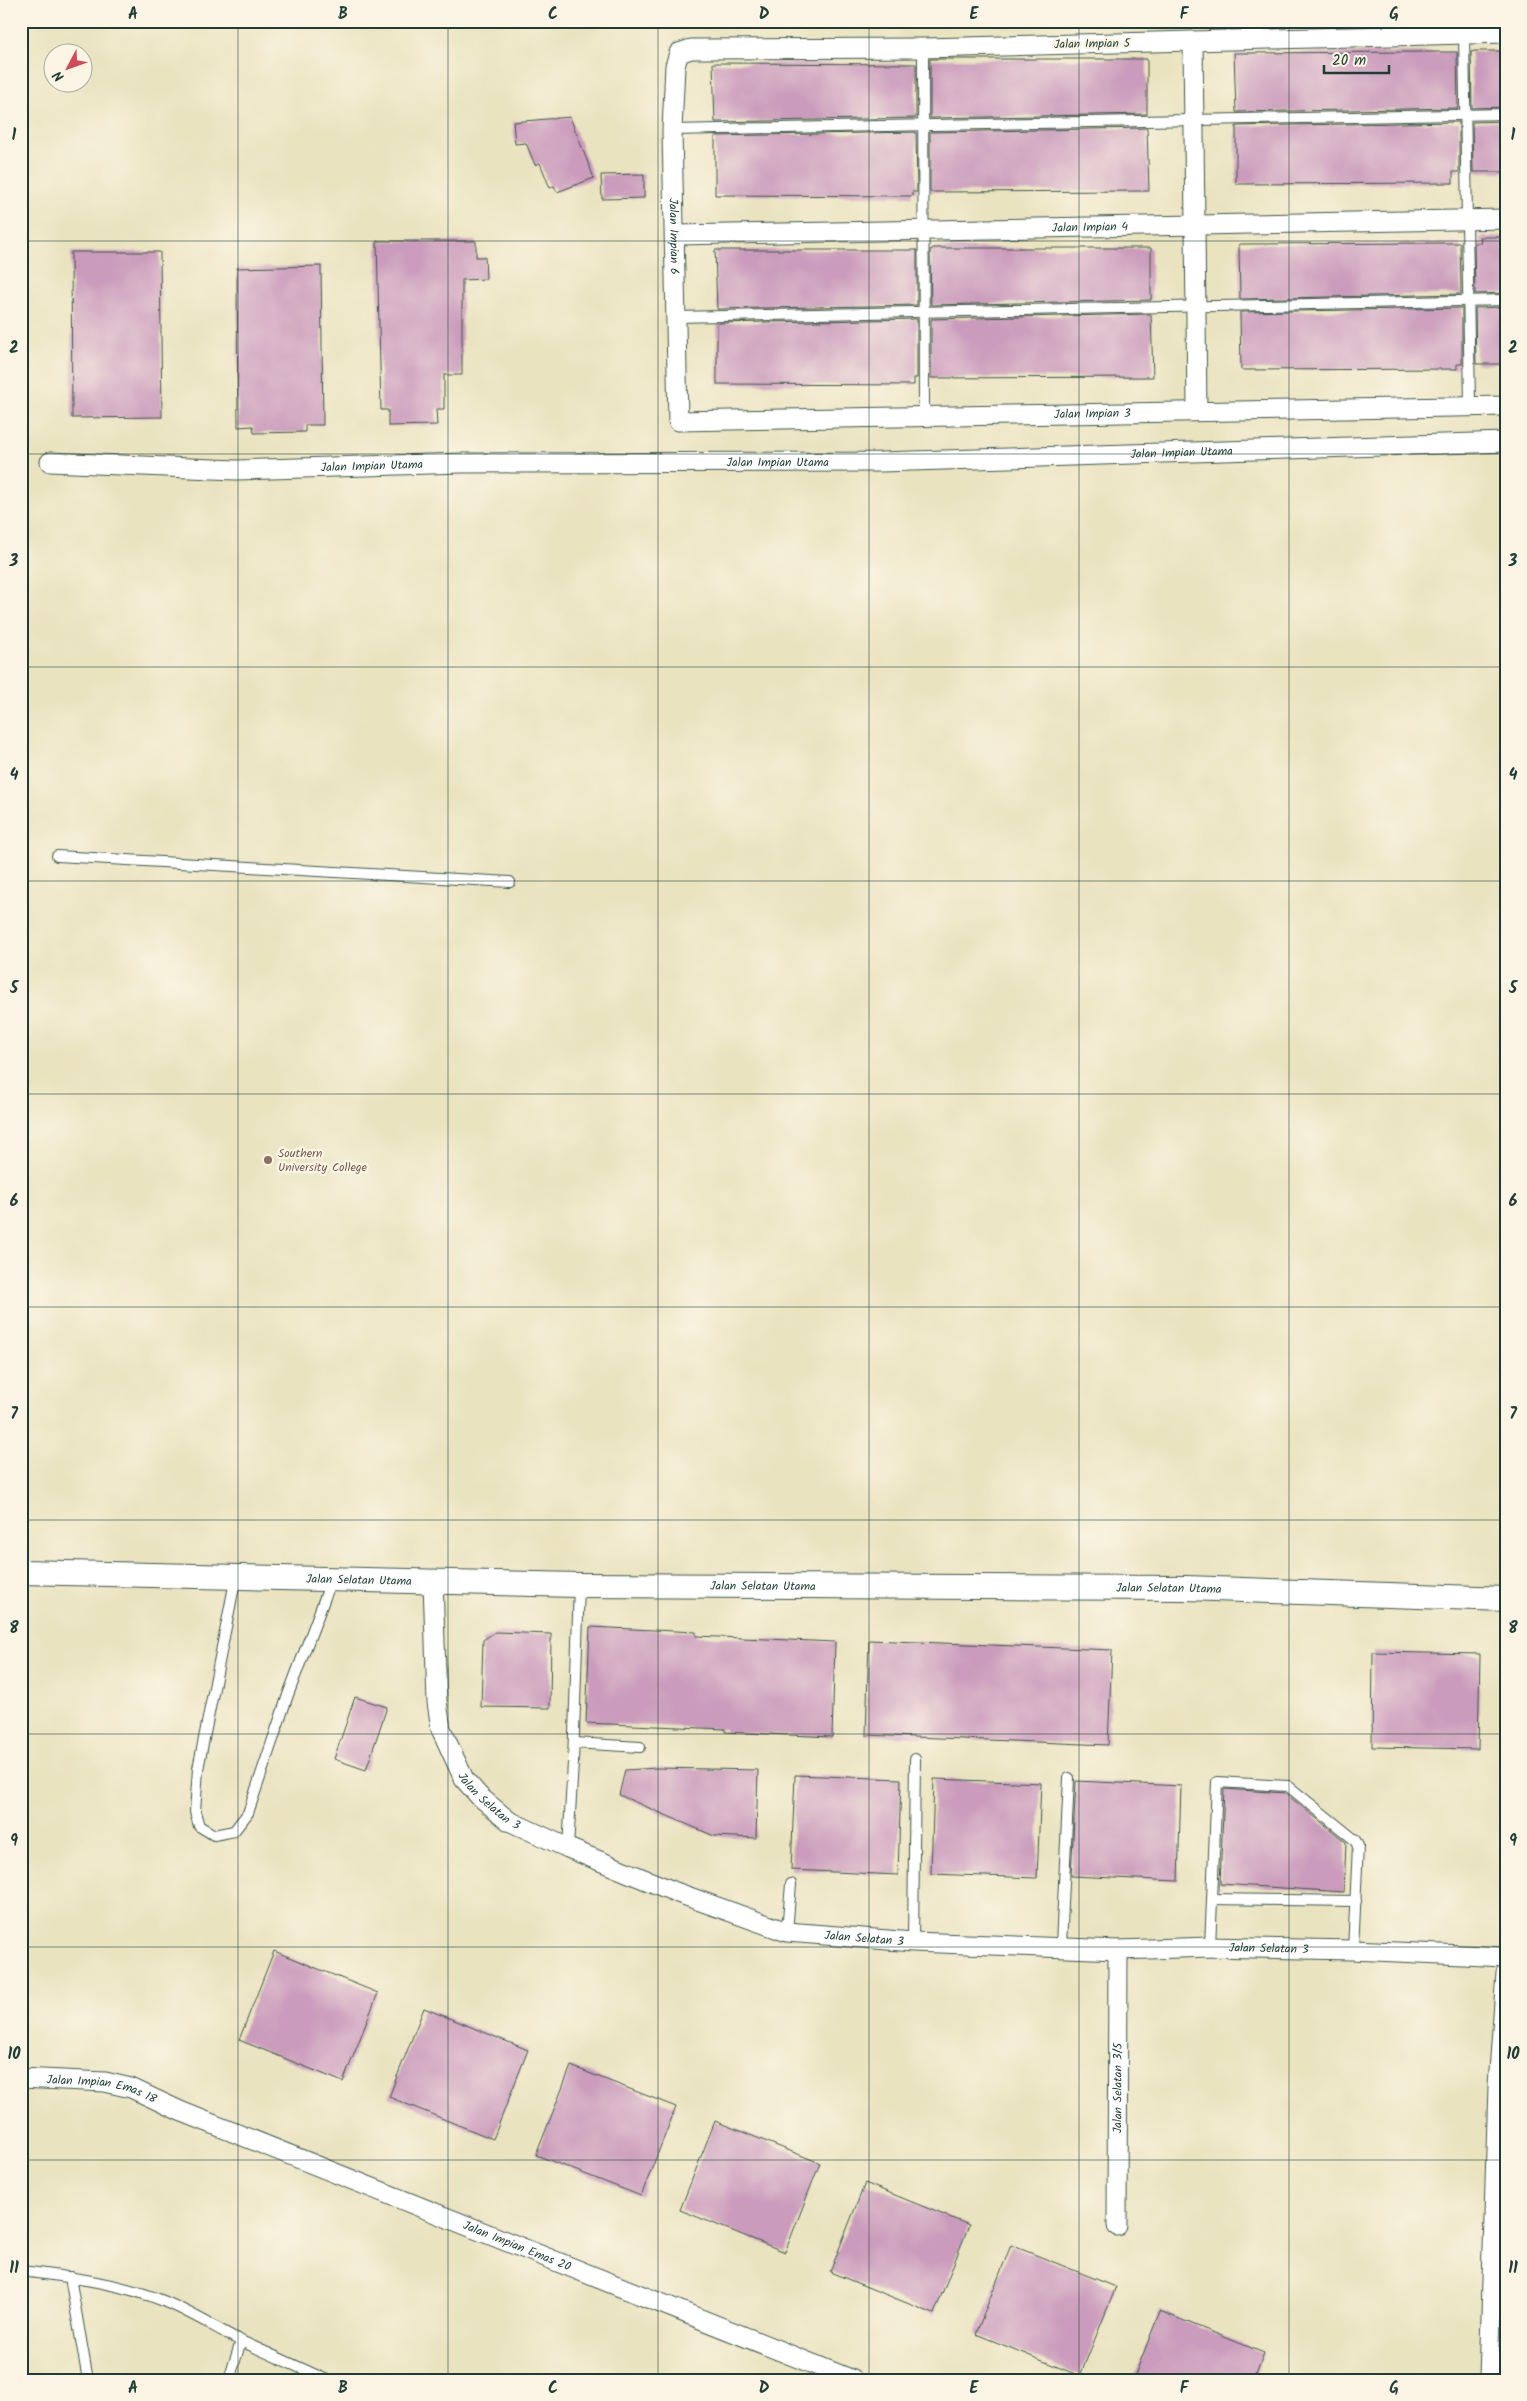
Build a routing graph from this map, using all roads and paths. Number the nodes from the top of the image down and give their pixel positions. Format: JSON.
{"nodes":[{"id":1,"x":1506,"y":33,"type":"edge"},
{"id":2,"x":1464,"y":34,"type":"junction"},
{"id":3,"x":1193,"y":41,"type":"junction"},
{"id":4,"x":924,"y":48,"type":"junction"},
{"id":5,"x":679,"y":53,"type":"joint"},
{"id":6,"x":1506,"y":114,"type":"edge"},
{"id":7,"x":1466,"y":115,"type":"junction"},
{"id":8,"x":1194,"y":119,"type":"junction"},
{"id":9,"x":924,"y":125,"type":"junction"},
{"id":10,"x":672,"y":130,"type":"junction"},
{"id":11,"x":1506,"y":219,"type":"edge"},
{"id":12,"x":1467,"y":220,"type":"junction"},
{"id":13,"x":1195,"y":225,"type":"junction"},
{"id":14,"x":924,"y":230,"type":"junction"},
{"id":15,"x":675,"y":235,"type":"junction"},
{"id":16,"x":1506,"y":300,"type":"edge"},
{"id":17,"x":1469,"y":301,"type":"junction"},
{"id":18,"x":1196,"y":306,"type":"junction"},
{"id":19,"x":924,"y":312,"type":"junction"},
{"id":20,"x":675,"y":317,"type":"junction"},
{"id":21,"x":1470,"y":406,"type":"junction"},
{"id":22,"x":1506,"y":406,"type":"edge"},
{"id":23,"x":1197,"y":411,"type":"junction"},
{"id":24,"x":924,"y":417,"type":"junction"},
{"id":25,"x":678,"y":421,"type":"joint"},
{"id":26,"x":1506,"y":442,"type":"edge"},
{"id":27,"x":50,"y":462,"type":"dead end"},
{"id":28,"x":57,"y":856,"type":"dead end"},
{"id":29,"x":510,"y":882,"type":"dead end"},
{"id":30,"x":21,"y":1572,"type":"edge"},
{"id":31,"x":236,"y":1576,"type":"junction"},
{"id":32,"x":333,"y":1578,"type":"junction"},
{"id":33,"x":433,"y":1582,"type":"junction"},
{"id":34,"x":579,"y":1584,"type":"junction"},
{"id":35,"x":1506,"y":1599,"type":"edge"},
{"id":36,"x":574,"y":1743,"type":"junction"},
{"id":37,"x":640,"y":1746,"type":"dead end"},
{"id":38,"x":915,"y":1759,"type":"dead end"},
{"id":39,"x":1068,"y":1778,"type":"dead end"},
{"id":40,"x":568,"y":1848,"type":"junction"},
{"id":41,"x":791,"y":1884,"type":"dead end"},
{"id":42,"x":1212,"y":1899,"type":"junction"},
{"id":43,"x":1356,"y":1901,"type":"junction"},
{"id":44,"x":787,"y":1932,"type":"junction"},
{"id":45,"x":913,"y":1942,"type":"junction"},
{"id":46,"x":1061,"y":1946,"type":"junction"},
{"id":47,"x":1210,"y":1947,"type":"junction"},
{"id":48,"x":1118,"y":1950,"type":"junction"},
{"id":49,"x":1353,"y":1950,"type":"junction"},
{"id":50,"x":1506,"y":1957,"type":"edge"},
{"id":51,"x":1506,"y":1973,"type":"edge"},
{"id":52,"x":1504,"y":2034,"type":"edge"},
{"id":53,"x":21,"y":2078,"type":"edge"},
{"id":54,"x":180,"y":2111,"type":"joint"},
{"id":55,"x":1117,"y":2226,"type":"dead end"},
{"id":56,"x":21,"y":2271,"type":"edge"},
{"id":57,"x":70,"y":2277,"type":"junction"},
{"id":58,"x":241,"y":2341,"type":"junction"},
{"id":59,"x":88,"y":2380,"type":"edge"},
{"id":60,"x":229,"y":2380,"type":"edge"},
{"id":61,"x":327,"y":2380,"type":"edge"},
{"id":62,"x":853,"y":2380,"type":"edge"},
{"id":63,"x":1489,"y":2380,"type":"edge"}],
"edges":[{"from":1,"to":2,"type":"street","name":"Jalan Impian 5"},
{"from":2,"to":3,"type":"street","name":"Jalan Impian 5"},
{"from":2,"to":7,"type":"lane"},
{"from":3,"to":4,"type":"street","name":"Jalan Impian 5"},
{"from":3,"to":8,"type":"street"},
{"from":4,"to":5,"type":"street","name":"Jalan Impian 5"},
{"from":4,"to":9,"type":"lane"},
{"from":5,"to":10,"type":"street","name":"Jalan Impian 6"},
{"from":6,"to":7,"type":"lane"},
{"from":7,"to":8,"type":"lane"},
{"from":7,"to":12,"type":"lane"},
{"from":8,"to":9,"type":"lane"},
{"from":8,"to":13,"type":"street"},
{"from":9,"to":10,"type":"lane"},
{"from":9,"to":14,"type":"lane"},
{"from":10,"to":15,"type":"street","name":"Jalan Impian 6"},
{"from":11,"to":12,"type":"street","name":"Jalan Impian 4"},
{"from":12,"to":13,"type":"street","name":"Jalan Impian 4"},
{"from":12,"to":17,"type":"lane"},
{"from":13,"to":14,"type":"street","name":"Jalan Impian 4"},
{"from":13,"to":18,"type":"street"},
{"from":14,"to":15,"type":"street","name":"Jalan Impian 4"},
{"from":14,"to":19,"type":"lane"},
{"from":15,"to":20,"type":"street","name":"Jalan Impian 6"},
{"from":16,"to":17,"type":"lane"},
{"from":17,"to":18,"type":"lane"},
{"from":17,"to":21,"type":"lane"},
{"from":18,"to":19,"type":"lane"},
{"from":18,"to":23,"type":"street"},
{"from":19,"to":20,"type":"lane"},
{"from":19,"to":24,"type":"lane"},
{"from":20,"to":25,"type":"street","name":"Jalan Impian 6"},
{"from":21,"to":22,"type":"street","name":"Jalan Impian 3"},
{"from":21,"to":23,"type":"street","name":"Jalan Impian 3"},
{"from":23,"to":24,"type":"street","name":"Jalan Impian 3"},
{"from":24,"to":25,"type":"street","name":"Jalan Impian 3"},
{"from":26,"to":27,"type":"street","name":"Jalan Impian Utama"},
{"from":28,"to":29,"type":"lane"},
{"from":30,"to":31,"type":"street","name":"Jalan Selatan Utama"},
{"from":31,"to":32,"type":"street","name":"Jalan Selatan Utama"},
{"from":31,"to":32,"type":"lane"},
{"from":32,"to":33,"type":"street","name":"Jalan Selatan Utama"},
{"from":33,"to":34,"type":"street","name":"Jalan Selatan Utama"},
{"from":33,"to":40,"type":"street","name":"Jalan Selatan 3"},
{"from":34,"to":35,"type":"street","name":"Jalan Selatan Utama"},
{"from":34,"to":36,"type":"lane"},
{"from":36,"to":37,"type":"lane"},
{"from":36,"to":40,"type":"lane"},
{"from":38,"to":45,"type":"lane"},
{"from":39,"to":46,"type":"lane"},
{"from":40,"to":44,"type":"street","name":"Jalan Selatan 3"},
{"from":41,"to":44,"type":"lane"},
{"from":42,"to":43,"type":"lane"},
{"from":42,"to":43,"type":"lane"},
{"from":42,"to":47,"type":"lane"},
{"from":43,"to":49,"type":"lane"},
{"from":44,"to":45,"type":"street","name":"Jalan Selatan 3"},
{"from":45,"to":46,"type":"street","name":"Jalan Selatan 3"},
{"from":46,"to":48,"type":"street","name":"Jalan Selatan 3"},
{"from":47,"to":48,"type":"street","name":"Jalan Selatan 3"},
{"from":47,"to":49,"type":"street","name":"Jalan Selatan 3"},
{"from":48,"to":55,"type":"street","name":"Jalan Selatan 3/5"},
{"from":49,"to":50,"type":"street","name":"Jalan Selatan 3"},
{"from":51,"to":52,"type":"street"},
{"from":52,"to":63,"type":"street"},
{"from":53,"to":54,"type":"street","name":"Jalan Impian Emas 18"},
{"from":54,"to":62,"type":"street","name":"Jalan Impian Emas 20"},
{"from":56,"to":57,"type":"lane"},
{"from":57,"to":58,"type":"lane"},
{"from":57,"to":59,"type":"lane"},
{"from":58,"to":60,"type":"lane"},
{"from":58,"to":61,"type":"lane"}]}
